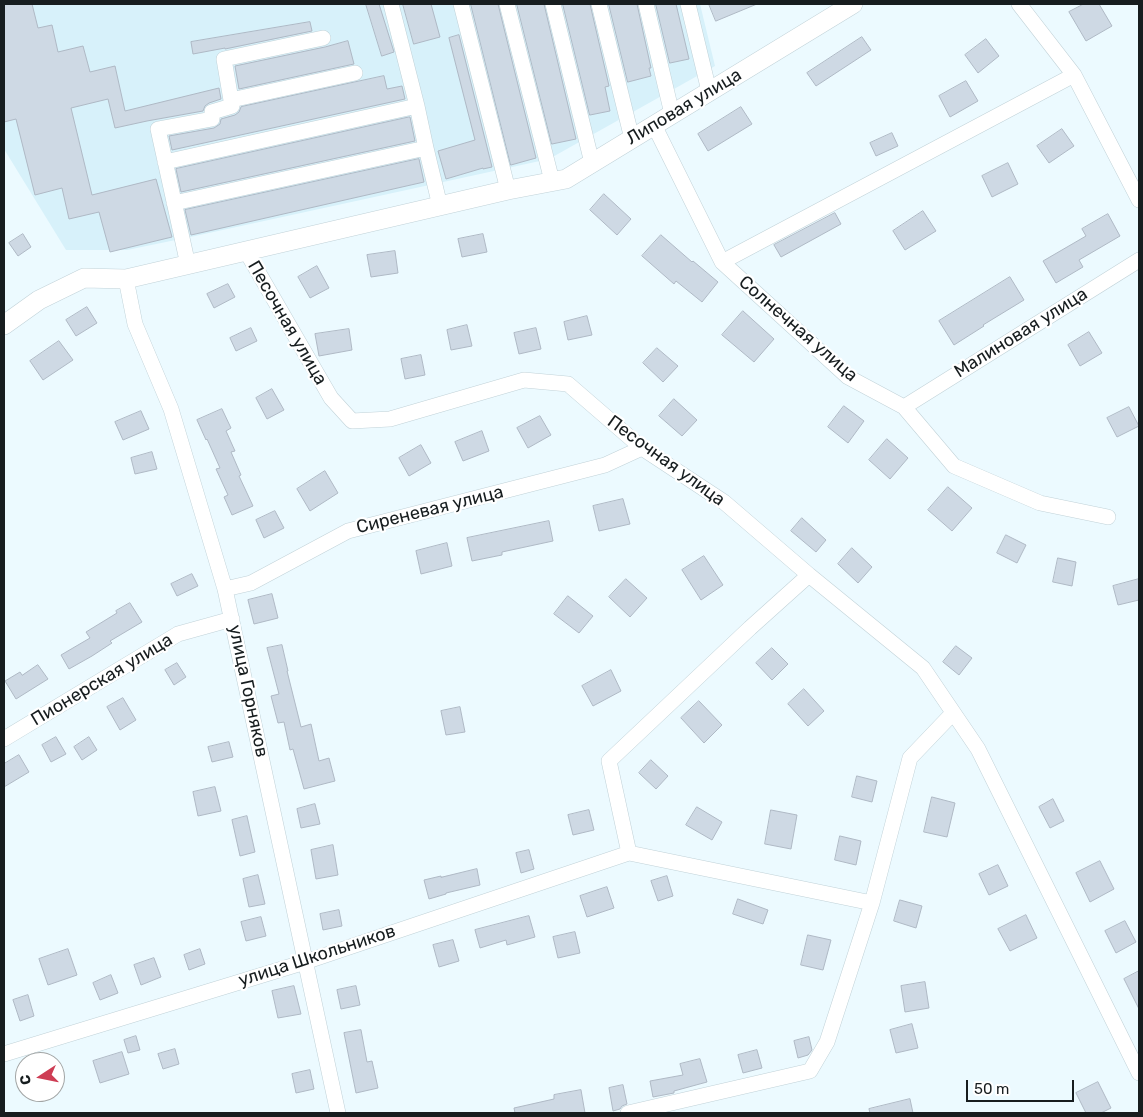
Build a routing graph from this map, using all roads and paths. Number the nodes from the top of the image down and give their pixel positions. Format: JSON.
{"nodes":[{"id":1,"x":391,"y":4,"type":"edge"},
{"id":2,"x":462,"y":4,"type":"edge"},
{"id":3,"x":507,"y":4,"type":"edge"},
{"id":4,"x":554,"y":4,"type":"edge"},
{"id":5,"x":599,"y":4,"type":"edge"},
{"id":6,"x":646,"y":4,"type":"edge"},
{"id":7,"x":688,"y":4,"type":"edge"},
{"id":8,"x":853,"y":4,"type":"edge"},
{"id":9,"x":1018,"y":4,"type":"edge"},
{"id":10,"x":323,"y":38,"type":"dead end"},
{"id":11,"x":355,"y":74,"type":"dead end"},
{"id":12,"x":1074,"y":75,"type":"junction"},
{"id":13,"x":710,"y":91,"type":"junction"},
{"id":14,"x":231,"y":100,"type":"junction"},
{"id":15,"x":417,"y":106,"type":"junction"},
{"id":16,"x":672,"y":114,"type":"junction"},
{"id":17,"x":654,"y":125,"type":"junction"},
{"id":18,"x":632,"y":139,"type":"junction"},
{"id":19,"x":426,"y":148,"type":"junction"},
{"id":20,"x":165,"y":162,"type":"junction"},
{"id":21,"x":592,"y":163,"type":"junction"},
{"id":22,"x":552,"y":181,"type":"junction"},
{"id":23,"x":508,"y":190,"type":"junction"},
{"id":24,"x":1139,"y":200,"type":"edge"},
{"id":25,"x":174,"y":203,"type":"junction"},
{"id":26,"x":440,"y":206,"type":"junction"},
{"id":27,"x":246,"y":251,"type":"junction"},
{"id":28,"x":1139,"y":260,"type":"edge"},
{"id":29,"x":722,"y":262,"type":"junction"},
{"id":30,"x":188,"y":265,"type":"junction"},
{"id":31,"x":126,"y":278,"type":"junction"},
{"id":32,"x":4,"y":325,"type":"edge"},
{"id":33,"x":904,"y":407,"type":"junction"},
{"id":34,"x":642,"y":448,"type":"junction"},
{"id":35,"x":1108,"y":517,"type":"dead end"},
{"id":36,"x":809,"y":575,"type":"junction"},
{"id":37,"x":225,"y":589,"type":"junction"},
{"id":38,"x":232,"y":619,"type":"junction"},
{"id":39,"x":953,"y":713,"type":"junction"},
{"id":40,"x":4,"y":739,"type":"edge"},
{"id":41,"x":629,"y":853,"type":"junction"},
{"id":42,"x":872,"y":904,"type":"junction"},
{"id":43,"x":305,"y":962,"type":"junction"},
{"id":44,"x":4,"y":1052,"type":"edge"},
{"id":45,"x":1139,"y":1073,"type":"edge"},
{"id":46,"x":338,"y":1113,"type":"edge"},
{"id":47,"x":628,"y":1113,"type":"edge"}],
"edges":[{"from":1,"to":15,"type":"street"},
{"from":2,"to":23,"type":"street"},
{"from":3,"to":22,"type":"street"},
{"from":4,"to":21,"type":"street"},
{"from":5,"to":18,"type":"street"},
{"from":6,"to":16,"type":"street"},
{"from":7,"to":13,"type":"street"},
{"from":8,"to":13,"type":"main road","name":"Липовая улица"},
{"from":9,"to":12,"type":"street"},
{"from":10,"to":14,"type":"street"},
{"from":11,"to":14,"type":"street"},
{"from":12,"to":24,"type":"street"},
{"from":12,"to":29,"type":"street"},
{"from":13,"to":16,"type":"main road","name":"Липовая улица"},
{"from":14,"to":20,"type":"street"},
{"from":15,"to":19,"type":"street"},
{"from":15,"to":20,"type":"street"},
{"from":16,"to":17,"type":"main road","name":"Липовая улица"},
{"from":17,"to":18,"type":"main road","name":"Липовая улица"},
{"from":17,"to":29,"type":"street","name":"Солнечная улица"},
{"from":18,"to":21,"type":"main road","name":"Липовая улица"},
{"from":19,"to":25,"type":"street"},
{"from":19,"to":26,"type":"street"},
{"from":20,"to":25,"type":"street"},
{"from":21,"to":22,"type":"main road","name":"Липовая улица"},
{"from":22,"to":23,"type":"main road","name":"Липовая улица"},
{"from":23,"to":26,"type":"main road","name":"Липовая улица"},
{"from":25,"to":30,"type":"street"},
{"from":26,"to":27,"type":"main road","name":"Липовая улица"},
{"from":27,"to":30,"type":"main road","name":"Липовая улица"},
{"from":27,"to":34,"type":"street","name":"Песочная улица"},
{"from":28,"to":33,"type":"street","name":"Малиновая улица"},
{"from":29,"to":33,"type":"street","name":"Солнечная улица"},
{"from":30,"to":31,"type":"main road","name":"Липовая улица"},
{"from":31,"to":32,"type":"main road","name":"Липовая улица"},
{"from":31,"to":37,"type":"street","name":"улица Горняков"},
{"from":33,"to":35,"type":"street","name":"Солнечная улица"},
{"from":34,"to":36,"type":"street","name":"Песочная улица"},
{"from":34,"to":37,"type":"street","name":"Сиреневая улица"},
{"from":36,"to":39,"type":"street","name":"Песочная улица"},
{"from":36,"to":41,"type":"street"},
{"from":37,"to":38,"type":"street","name":"улица Горняков"},
{"from":38,"to":40,"type":"street","name":"Пионерская улица"},
{"from":38,"to":43,"type":"street","name":"улица Горняков"},
{"from":39,"to":42,"type":"street"},
{"from":39,"to":45,"type":"street","name":"Песочная улица"},
{"from":41,"to":42,"type":"street"},
{"from":41,"to":43,"type":"street","name":"улица Школьников"},
{"from":42,"to":47,"type":"street"},
{"from":43,"to":44,"type":"street","name":"улица Школьников"},
{"from":43,"to":46,"type":"street","name":"улица Горняков"}]}
